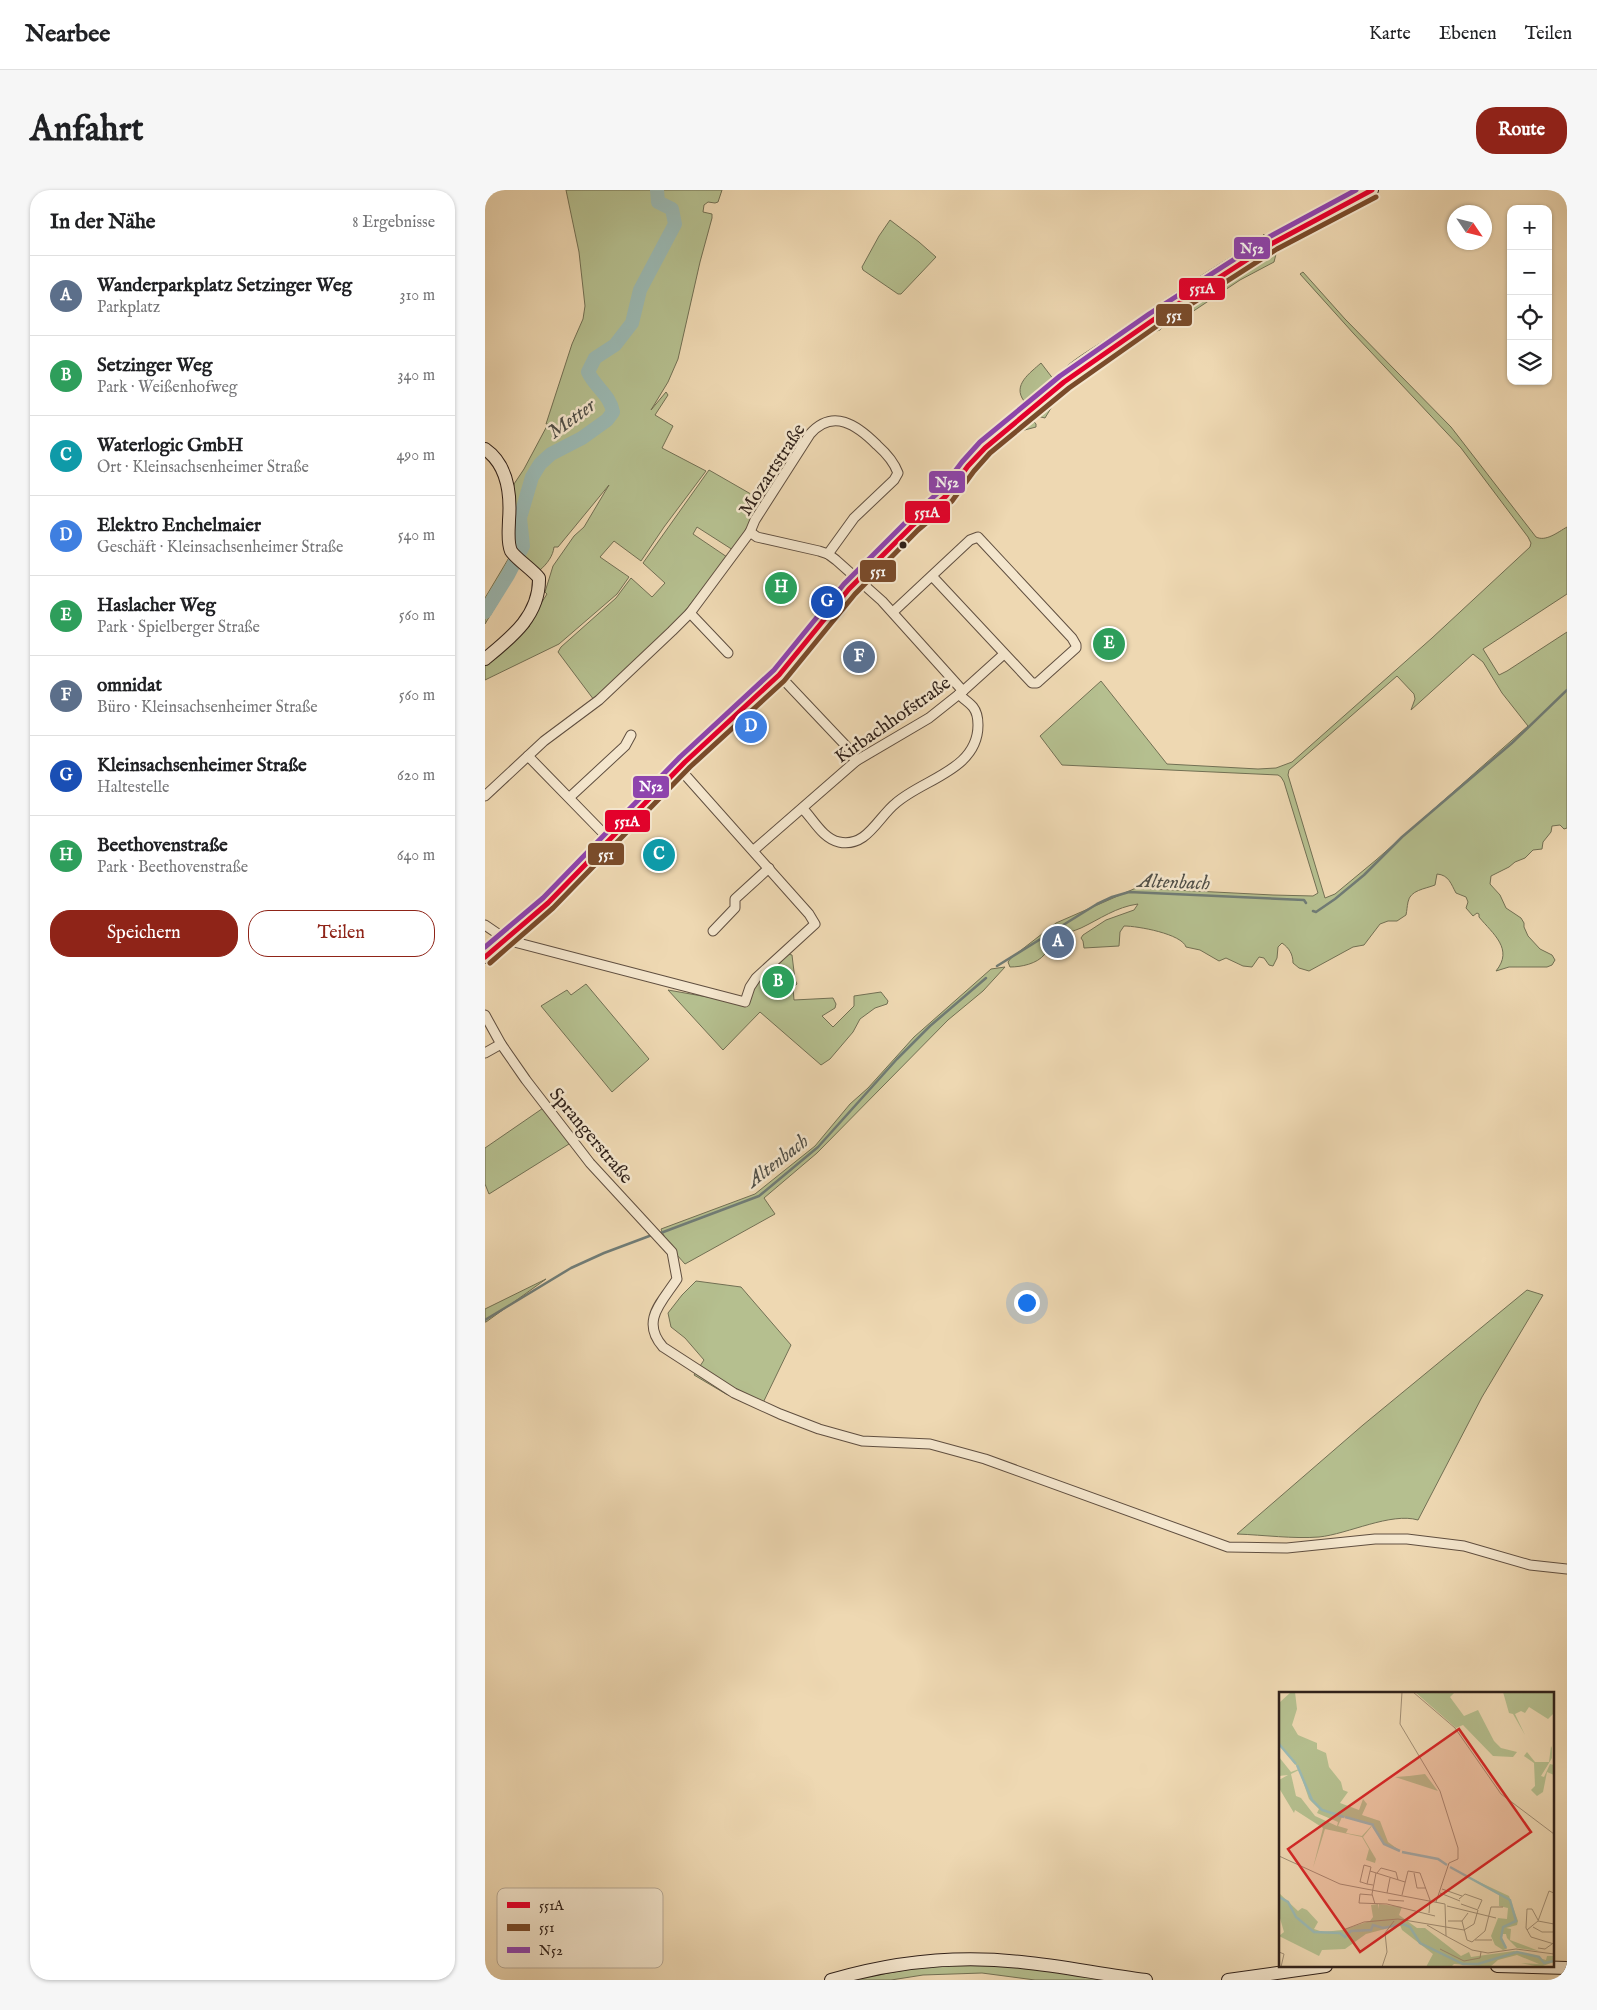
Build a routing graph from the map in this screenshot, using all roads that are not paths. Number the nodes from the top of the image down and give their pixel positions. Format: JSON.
{"nodes":[{"id":1,"x":1372,"y":190,"type":"edge"},
{"id":2,"x":485,"y":449,"type":"edge"},
{"id":3,"x":750,"y":532,"type":"junction"},
{"id":4,"x":828,"y":554,"type":"junction"},
{"id":5,"x":931,"y":576,"type":"junction"},
{"id":6,"x":858,"y":581,"type":"junction"},
{"id":7,"x":893,"y":612,"type":"junction"},
{"id":8,"x":690,"y":613,"type":"junction"},
{"id":9,"x":728,"y":653,"type":"dead end"},
{"id":10,"x":1004,"y":654,"type":"junction"},
{"id":11,"x":485,"y":659,"type":"edge"},
{"id":12,"x":779,"y":675,"type":"junction"},
{"id":13,"x":961,"y":693,"type":"junction"},
{"id":14,"x":631,"y":735,"type":"dead end"},
{"id":15,"x":528,"y":756,"type":"junction"},
{"id":16,"x":856,"y":761,"type":"junction"},
{"id":17,"x":679,"y":768,"type":"junction"},
{"id":18,"x":485,"y":796,"type":"edge"},
{"id":19,"x":570,"y":797,"type":"junction"},
{"id":20,"x":803,"y":809,"type":"junction"},
{"id":21,"x":610,"y":840,"type":"junction"},
{"id":22,"x":754,"y":850,"type":"junction"},
{"id":23,"x":769,"y":868,"type":"junction"},
{"id":24,"x":485,"y":924,"type":"edge"},
{"id":25,"x":713,"y":931,"type":"dead end"},
{"id":26,"x":507,"y":940,"type":"junction"},
{"id":27,"x":485,"y":957,"type":"edge"},
{"id":28,"x":485,"y":1015,"type":"edge"},
{"id":29,"x":501,"y":1044,"type":"junction"},
{"id":30,"x":485,"y":1053,"type":"edge"},
{"id":31,"x":1567,"y":1569,"type":"edge"},
{"id":32,"x":1312,"y":1968,"type":"edge"},
{"id":33,"x":831,"y":1980,"type":"edge"},
{"id":34,"x":1146,"y":1980,"type":"edge"},
{"id":35,"x":1228,"y":1980,"type":"edge"}],
"edges":[{"from":1,"to":6,"type":"main road"},
{"from":2,"to":11,"type":"main road"},
{"from":3,"to":4,"type":"street"},
{"from":3,"to":4,"type":"street","name":"Mozartstraße"},
{"from":3,"to":8,"type":"street","name":"Mozartstraße"},
{"from":4,"to":6,"type":"street"},
{"from":5,"to":7,"type":"street"},
{"from":5,"to":10,"type":"street"},
{"from":5,"to":10,"type":"street"},
{"from":6,"to":7,"type":"street"},
{"from":6,"to":12,"type":"main road"},
{"from":7,"to":13,"type":"street"},
{"from":8,"to":9,"type":"street"},
{"from":8,"to":15,"type":"street","name":"Mozartstraße"},
{"from":10,"to":13,"type":"street","name":"Kirbachhofstraße"},
{"from":12,"to":16,"type":"street"},
{"from":12,"to":17,"type":"main road"},
{"from":13,"to":16,"type":"street","name":"Kirbachhofstraße"},
{"from":13,"to":20,"type":"street"},
{"from":14,"to":19,"type":"street"},
{"from":15,"to":18,"type":"street","name":"Mozartstraße"},
{"from":15,"to":19,"type":"street"},
{"from":16,"to":20,"type":"street","name":"Kirbachhofstraße"},
{"from":17,"to":21,"type":"main road"},
{"from":17,"to":22,"type":"street"},
{"from":19,"to":21,"type":"street"},
{"from":20,"to":22,"type":"street","name":"Kirbachhofstraße"},
{"from":21,"to":26,"type":"main road"},
{"from":22,"to":23,"type":"street"},
{"from":23,"to":25,"type":"street"},
{"from":23,"to":26,"type":"street"},
{"from":24,"to":26,"type":"street"},
{"from":26,"to":27,"type":"main road"},
{"from":28,"to":29,"type":"street","name":"Sprangerstraße"},
{"from":29,"to":30,"type":"street"},
{"from":29,"to":31,"type":"street","name":"Sprangerstraße"},
{"from":32,"to":35,"type":"main road"},
{"from":33,"to":34,"type":"main road"}]}
